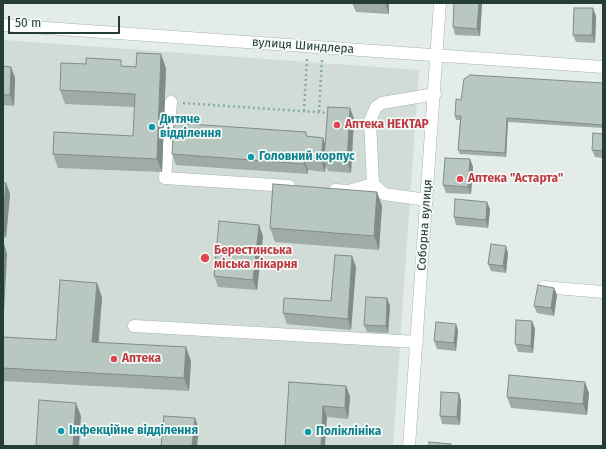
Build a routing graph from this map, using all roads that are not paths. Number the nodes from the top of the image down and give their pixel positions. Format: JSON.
{"nodes":[{"id":1,"x":440,"y":3,"type":"edge"},
{"id":2,"x":3,"y":24,"type":"edge"},
{"id":3,"x":438,"y":56,"type":"junction"},
{"id":4,"x":603,"y":66,"type":"edge"},
{"id":5,"x":435,"y":94,"type":"junction"},
{"id":6,"x":171,"y":102,"type":"road end"},
{"id":7,"x":373,"y":184,"type":"junction"},
{"id":8,"x":300,"y":187,"type":"edge"},
{"id":9,"x":324,"y":189,"type":"edge"},
{"id":10,"x":427,"y":200,"type":"junction"},
{"id":11,"x":544,"y":287,"type":"edge"},
{"id":12,"x":603,"y":292,"type":"edge"},
{"id":13,"x":134,"y":326,"type":"dead end"},
{"id":14,"x":417,"y":342,"type":"junction"},
{"id":15,"x":409,"y":446,"type":"edge"}],
"edges":[{"from":1,"to":3,"type":"street","name":"Соборна вулиця"},
{"from":2,"to":3,"type":"street","name":"вулиця Шиндлера"},
{"from":3,"to":4,"type":"street","name":"вулиця Шиндлера"},
{"from":3,"to":5,"type":"street","name":"Соборна вулиця"},
{"from":5,"to":7,"type":"street"},
{"from":5,"to":10,"type":"street","name":"Соборна вулиця"},
{"from":6,"to":8,"type":"street"},
{"from":7,"to":9,"type":"street"},
{"from":7,"to":10,"type":"street"},
{"from":10,"to":14,"type":"street","name":"Соборна вулиця"},
{"from":11,"to":12,"type":"street"},
{"from":13,"to":14,"type":"street"},
{"from":14,"to":15,"type":"street","name":"Соборна вулиця"}]}
